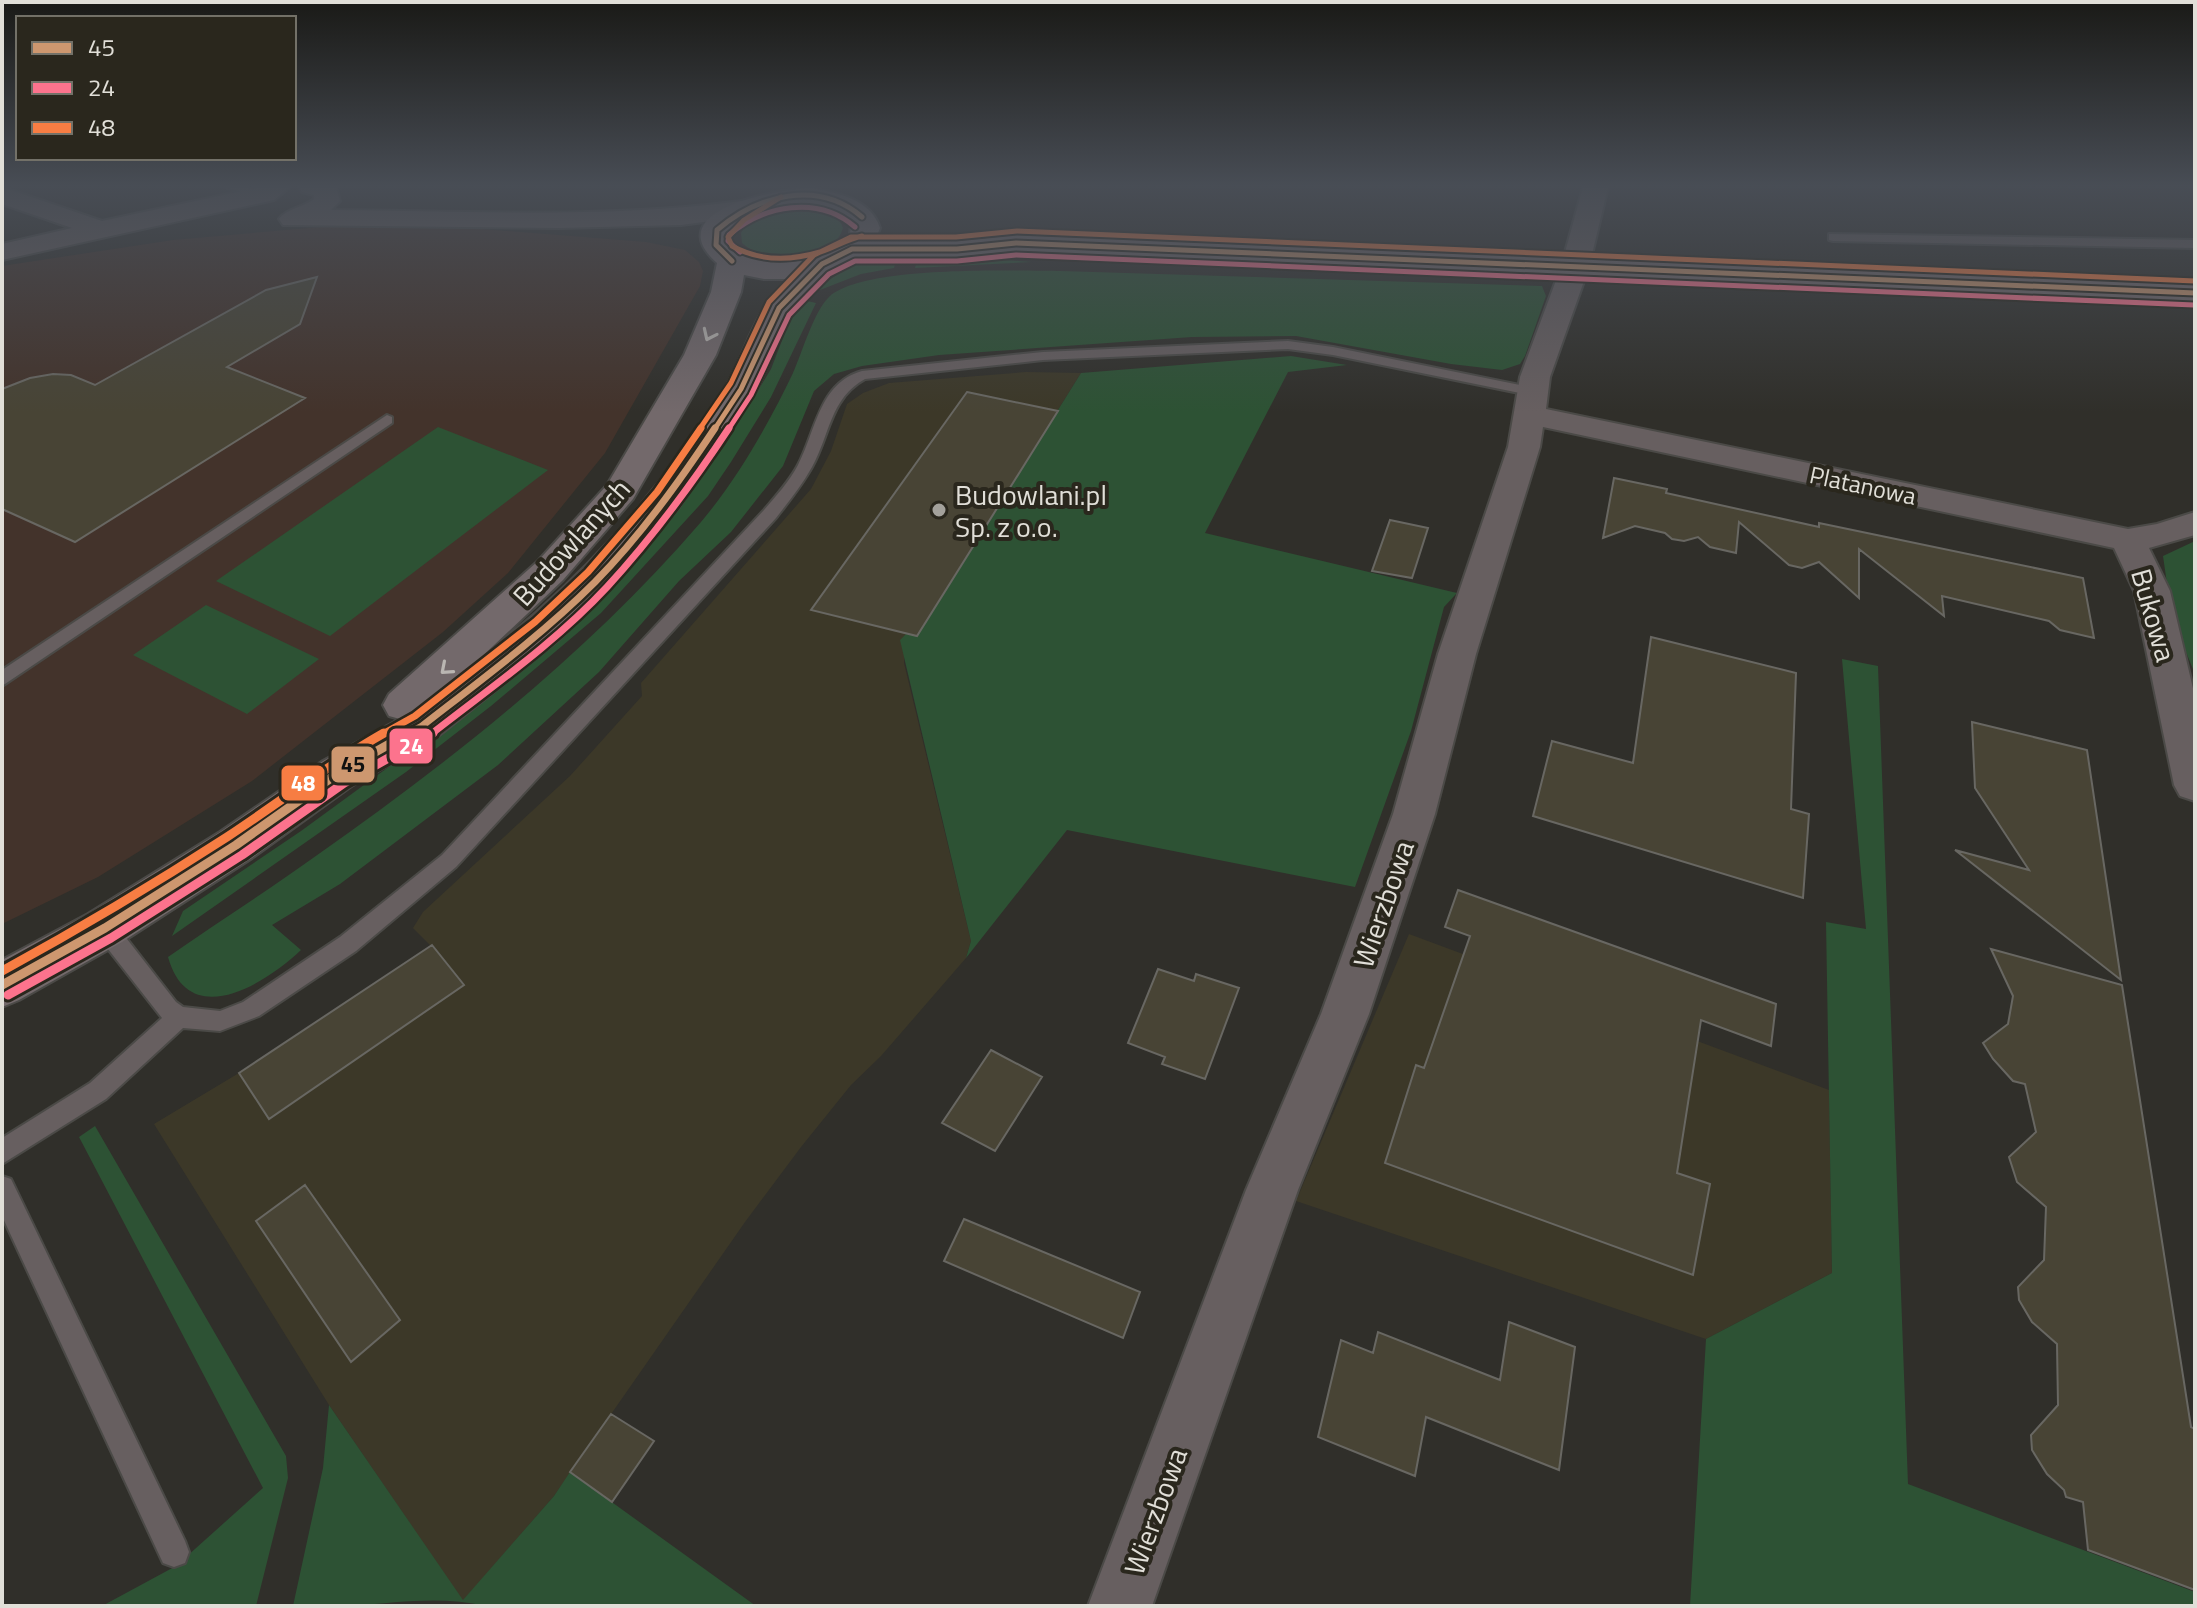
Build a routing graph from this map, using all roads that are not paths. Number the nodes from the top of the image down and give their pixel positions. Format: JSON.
{"nodes":[{"id":1,"x":725,"y":262,"type":"edge"},
{"id":2,"x":744,"y":262,"type":"edge"},
{"id":3,"x":812,"y":262,"type":"edge"},
{"id":4,"x":830,"y":262,"type":"edge"},
{"id":5,"x":1459,"y":262,"type":"edge"},
{"id":6,"x":1576,"y":262,"type":"edge"},
{"id":7,"x":1575,"y":267,"type":"junction"},
{"id":8,"x":2195,"y":293,"type":"edge"},
{"id":9,"x":1532,"y":404,"type":"junction"},
{"id":10,"x":387,"y":420,"type":"dead end"},
{"id":11,"x":2195,"y":523,"type":"edge"},
{"id":12,"x":2128,"y":540,"type":"junction"},
{"id":13,"x":2,"y":679,"type":"edge"},
{"id":14,"x":2188,"y":724,"type":"edge"},
{"id":15,"x":338,"y":773,"type":"junction"},
{"id":16,"x":2195,"y":785,"type":"edge"},
{"id":17,"x":105,"y":928,"type":"junction"},
{"id":18,"x":2,"y":985,"type":"edge"},
{"id":19,"x":179,"y":1017,"type":"junction"},
{"id":20,"x":2,"y":1152,"type":"edge"},
{"id":21,"x":2,"y":1188,"type":"edge"},
{"id":22,"x":174,"y":1552,"type":"dead end"},
{"id":23,"x":1120,"y":1606,"type":"edge"}],
"edges":[{"from":1,"to":15,"type":"street","name":"Budowlanych","one_way":true},
{"from":2,"to":3,"type":"street"},
{"from":4,"to":15,"type":"street","name":"Budowlanych"},
{"from":5,"to":7,"type":"street"},
{"from":6,"to":7,"type":"street","name":"Wierzbowa"},
{"from":7,"to":8,"type":"street"},
{"from":7,"to":9,"type":"street","name":"Wierzbowa"},
{"from":9,"to":12,"type":"street","name":"Platanowa"},
{"from":9,"to":19,"type":"lane"},
{"from":9,"to":23,"type":"street","name":"Wierzbowa"},
{"from":10,"to":13,"type":"lane"},
{"from":11,"to":12,"type":"street","name":"Platanowa"},
{"from":12,"to":14,"type":"street","name":"Bukowa"},
{"from":14,"to":16,"type":"street","name":"Bukowa"},
{"from":15,"to":17,"type":"street","name":"Budowlanych"},
{"from":17,"to":18,"type":"street","name":"Budowlanych"},
{"from":17,"to":19,"type":"lane"},
{"from":19,"to":20,"type":"lane"},
{"from":21,"to":22,"type":"lane"}]}
